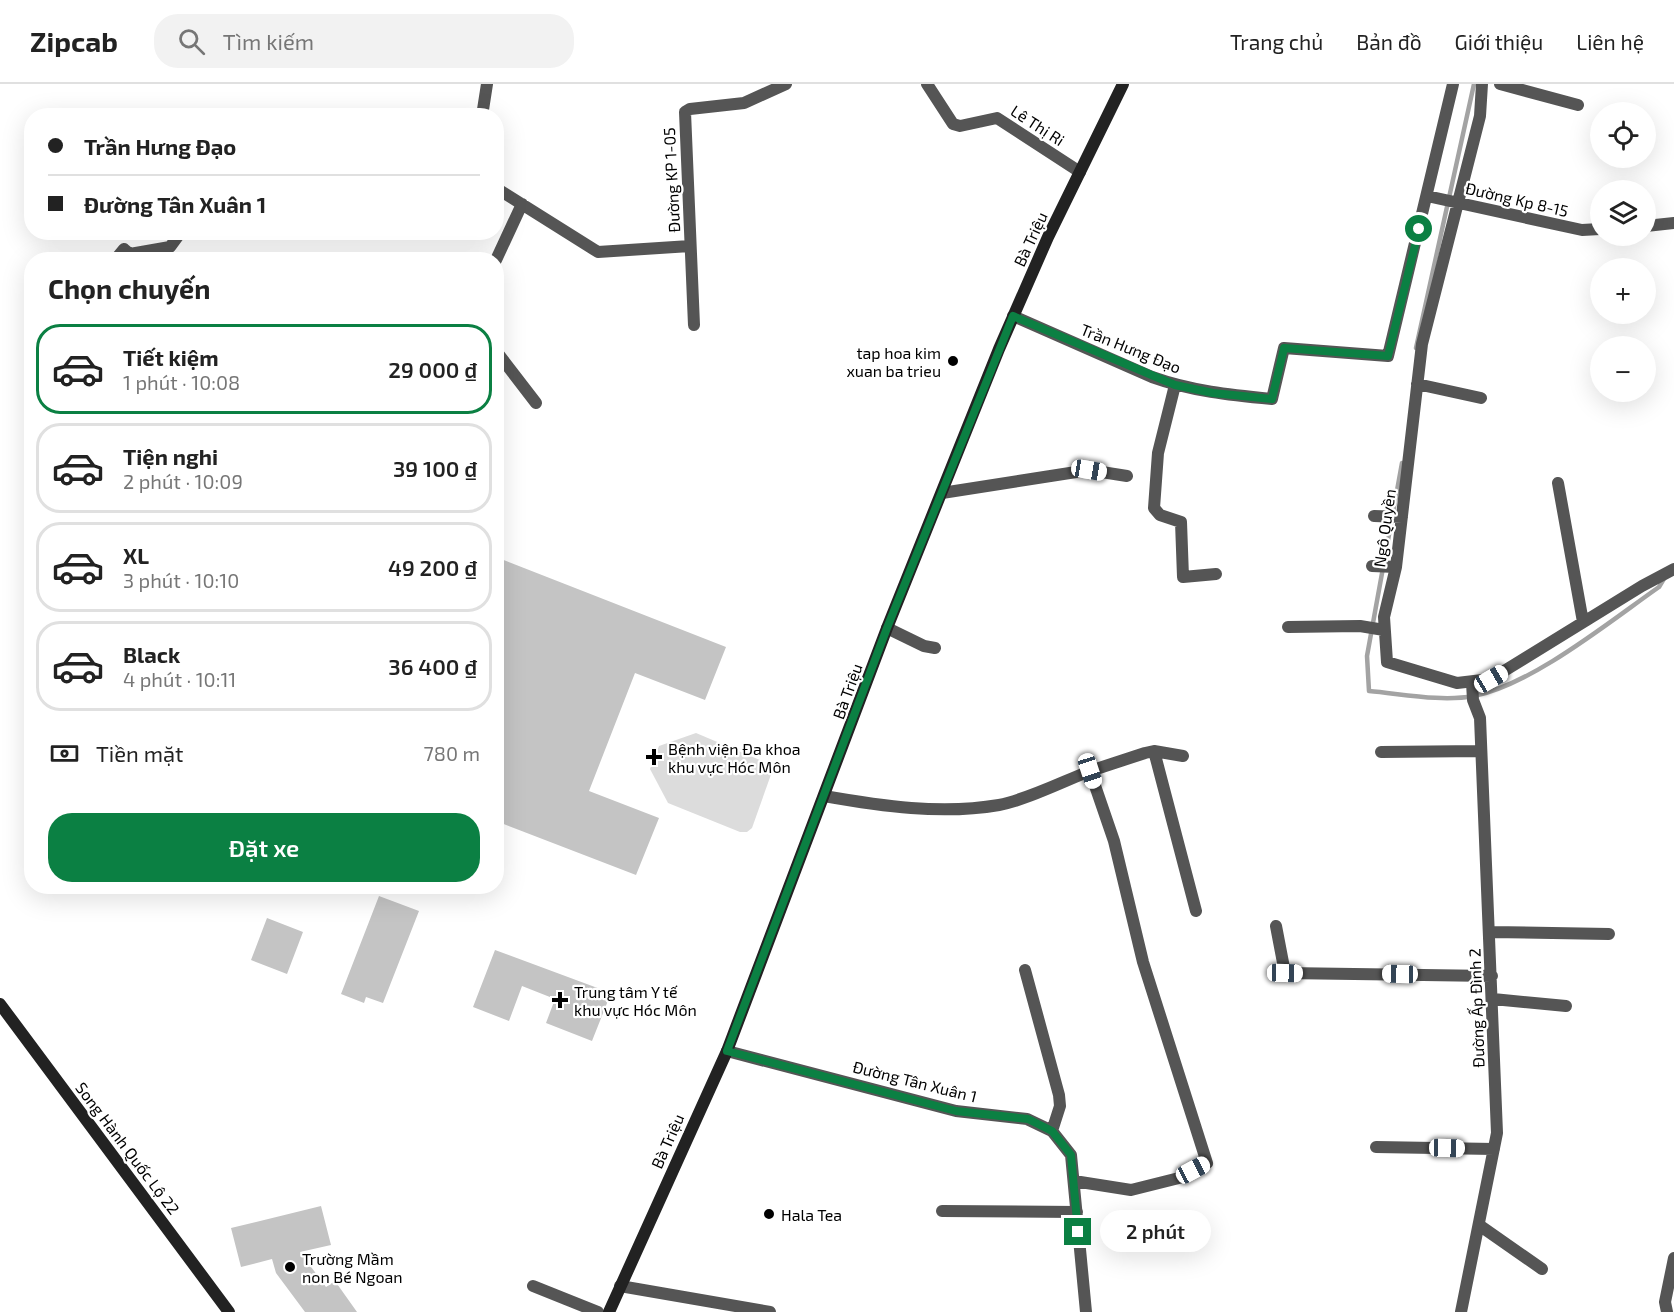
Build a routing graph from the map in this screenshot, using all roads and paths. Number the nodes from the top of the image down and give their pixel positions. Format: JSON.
{"nodes":[{"id":1,"x":487,"y":84,"type":"edge"},
{"id":2,"x":786,"y":84,"type":"edge"},
{"id":3,"x":927,"y":84,"type":"edge"},
{"id":4,"x":1123,"y":84,"type":"edge"},
{"id":5,"x":1454,"y":84,"type":"edge"},
{"id":6,"x":1482,"y":84,"type":"edge"},
{"id":7,"x":1500,"y":84,"type":"edge"},
{"id":8,"x":1578,"y":105,"type":"dead end"},
{"id":9,"x":483,"y":108,"type":"edge"},
{"id":10,"x":1080,"y":172,"type":"junction"},
{"id":11,"x":504,"y":193,"type":"edge"},
{"id":12,"x":1427,"y":196,"type":"junction"},
{"id":13,"x":1457,"y":202,"type":"junction"},
{"id":14,"x":522,"y":204,"type":"junction"},
{"id":15,"x":1674,"y":224,"type":"edge"},
{"id":16,"x":1656,"y":225,"type":"edge"},
{"id":17,"x":1590,"y":230,"type":"edge"},
{"id":18,"x":175,"y":240,"type":"edge"},
{"id":19,"x":690,"y":246,"type":"junction"},
{"id":20,"x":141,"y":252,"type":"edge"},
{"id":21,"x":500,"y":252,"type":"edge"},
{"id":22,"x":1013,"y":316,"type":"junction"},
{"id":23,"x":694,"y":325,"type":"dead end"},
{"id":24,"x":504,"y":361,"type":"edge"},
{"id":25,"x":1417,"y":384,"type":"junction"},
{"id":26,"x":1175,"y":385,"type":"junction"},
{"id":27,"x":1481,"y":398,"type":"dead end"},
{"id":28,"x":536,"y":403,"type":"dead end"},
{"id":29,"x":1128,"y":476,"type":"dead end"},
{"id":30,"x":1558,"y":483,"type":"dead end"},
{"id":31,"x":942,"y":494,"type":"junction"},
{"id":32,"x":1377,"y":516,"type":"dead end"},
{"id":33,"x":1400,"y":517,"type":"junction"},
{"id":34,"x":1372,"y":566,"type":"dead end"},
{"id":35,"x":1394,"y":566,"type":"junction"},
{"id":36,"x":1674,"y":569,"type":"edge"},
{"id":37,"x":1216,"y":573,"type":"dead end"},
{"id":38,"x":1583,"y":621,"type":"junction"},
{"id":39,"x":1288,"y":627,"type":"dead end"},
{"id":40,"x":887,"y":628,"type":"junction"},
{"id":41,"x":1382,"y":629,"type":"junction"},
{"id":42,"x":935,"y":648,"type":"dead end"},
{"id":43,"x":1473,"y":692,"type":"junction"},
{"id":44,"x":1154,"y":751,"type":"junction"},
{"id":45,"x":1481,"y":751,"type":"junction"},
{"id":46,"x":1381,"y":752,"type":"dead end"},
{"id":47,"x":1183,"y":756,"type":"dead end"},
{"id":48,"x":1090,"y":771,"type":"junction"},
{"id":49,"x":824,"y":796,"type":"junction"},
{"id":50,"x":1196,"y":911,"type":"dead end"},
{"id":51,"x":1276,"y":926,"type":"dead end"},
{"id":52,"x":1490,"y":932,"type":"junction"},
{"id":53,"x":1609,"y":934,"type":"dead end"},
{"id":54,"x":1025,"y":970,"type":"dead end"},
{"id":55,"x":1492,"y":976,"type":"junction"},
{"id":56,"x":1493,"y":999,"type":"junction"},
{"id":57,"x":0,"y":1004,"type":"edge"},
{"id":58,"x":1566,"y":1006,"type":"dead end"},
{"id":59,"x":727,"y":1051,"type":"junction"},
{"id":60,"x":1052,"y":1131,"type":"junction"},
{"id":61,"x":1376,"y":1147,"type":"dead end"},
{"id":62,"x":1494,"y":1149,"type":"junction"},
{"id":63,"x":1074,"y":1181,"type":"junction"},
{"id":64,"x":942,"y":1211,"type":"dead end"},
{"id":65,"x":1077,"y":1212,"type":"junction"},
{"id":66,"x":1479,"y":1225,"type":"junction"},
{"id":67,"x":1674,"y":1258,"type":"edge"},
{"id":68,"x":1542,"y":1269,"type":"dead end"},
{"id":69,"x":532,"y":1286,"type":"dead end"},
{"id":70,"x":620,"y":1286,"type":"junction"},
{"id":71,"x":229,"y":1312,"type":"edge"},
{"id":72,"x":598,"y":1312,"type":"edge"},
{"id":73,"x":609,"y":1312,"type":"edge"},
{"id":74,"x":770,"y":1312,"type":"edge"},
{"id":75,"x":1086,"y":1312,"type":"edge"},
{"id":76,"x":1461,"y":1312,"type":"edge"},
{"id":77,"x":1667,"y":1312,"type":"edge"}],
"edges":[{"from":1,"to":9,"type":"street"},
{"from":2,"to":19,"type":"street","name":"Đường KP 1-05"},
{"from":3,"to":10,"type":"street","name":"Lê Thị Ri"},
{"from":4,"to":10,"type":"street","name":"Bà Triệu"},
{"from":5,"to":12,"type":"street","name":"Trần Hưng Đạo"},
{"from":6,"to":13,"type":"street","name":"Ngô Quyền"},
{"from":7,"to":8,"type":"street"},
{"from":10,"to":22,"type":"street","name":"Bà Triệu"},
{"from":11,"to":14,"type":"street","name":"Đường KP 1-05"},
{"from":12,"to":13,"type":"street","name":"Đường Kp 8-15"},
{"from":12,"to":26,"type":"street","name":"Trần Hưng Đạo"},
{"from":13,"to":17,"type":"street","name":"Đường Kp 8-15"},
{"from":13,"to":25,"type":"street","name":"Ngô Quyền"},
{"from":14,"to":19,"type":"street","name":"Đường KP 1-05"},
{"from":14,"to":21,"type":"street"},
{"from":15,"to":16,"type":"street"},
{"from":18,"to":20,"type":"street"},
{"from":19,"to":23,"type":"street","name":"Đường KP 1-05"},
{"from":22,"to":26,"type":"street","name":"Trần Hưng Đạo"},
{"from":22,"to":31,"type":"street","name":"Bà Triệu"},
{"from":24,"to":28,"type":"street"},
{"from":25,"to":27,"type":"street"},
{"from":25,"to":33,"type":"street","name":"Ngô Quyền"},
{"from":26,"to":37,"type":"street"},
{"from":29,"to":31,"type":"street"},
{"from":30,"to":38,"type":"street"},
{"from":31,"to":40,"type":"street","name":"Bà Triệu"},
{"from":32,"to":33,"type":"street"},
{"from":33,"to":35,"type":"street","name":"Ngô Quyền"},
{"from":34,"to":35,"type":"street"},
{"from":35,"to":41,"type":"street","name":"Ngô Quyền"},
{"from":36,"to":38,"type":"street","name":"Ngô Quyền"},
{"from":38,"to":43,"type":"street","name":"Ngô Quyền"},
{"from":39,"to":41,"type":"street"},
{"from":40,"to":42,"type":"street"},
{"from":40,"to":49,"type":"street","name":"Bà Triệu"},
{"from":41,"to":43,"type":"street","name":"Ngô Quyền"},
{"from":43,"to":45,"type":"street","name":"Đường Ấp Đình 2"},
{"from":44,"to":47,"type":"street"},
{"from":44,"to":48,"type":"street"},
{"from":44,"to":50,"type":"street"},
{"from":45,"to":46,"type":"street"},
{"from":45,"to":52,"type":"street","name":"Đường Ấp Đình 2"},
{"from":48,"to":49,"type":"street"},
{"from":48,"to":63,"type":"street"},
{"from":49,"to":59,"type":"street","name":"Bà Triệu"},
{"from":51,"to":55,"type":"street"},
{"from":52,"to":53,"type":"street"},
{"from":52,"to":55,"type":"street","name":"Đường Ấp Đình 2"},
{"from":54,"to":60,"type":"street"},
{"from":55,"to":56,"type":"street","name":"Đường Ấp Đình 2"},
{"from":56,"to":58,"type":"street"},
{"from":56,"to":62,"type":"street","name":"Đường Ấp Đình 2"},
{"from":57,"to":71,"type":"street","name":"Song Hành Quốc Lộ 22"},
{"from":59,"to":60,"type":"street","name":"Đường Tân Xuân 1"},
{"from":59,"to":70,"type":"street","name":"Bà Triệu"},
{"from":60,"to":63,"type":"street","name":"Đường Tân Xuân 1"},
{"from":61,"to":62,"type":"street"},
{"from":62,"to":66,"type":"street","name":"Đường Ấp Đình 2"},
{"from":63,"to":65,"type":"street","name":"Đường Tân Xuân 1"},
{"from":64,"to":65,"type":"street"},
{"from":65,"to":75,"type":"street","name":"Đường Tân Xuân 1"},
{"from":66,"to":68,"type":"street"},
{"from":66,"to":76,"type":"street","name":"Đường Ấp Đình 2"},
{"from":67,"to":77,"type":"street"},
{"from":69,"to":72,"type":"street"},
{"from":70,"to":73,"type":"street","name":"Bà Triệu"},
{"from":70,"to":74,"type":"street"}]}
